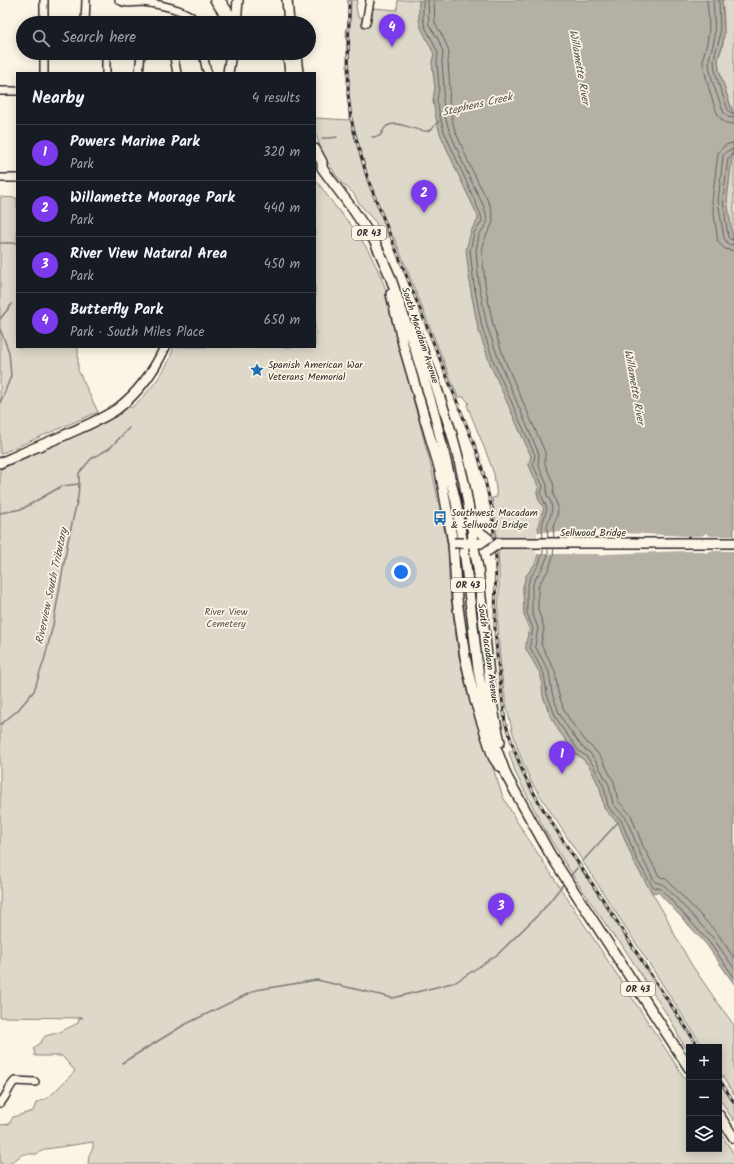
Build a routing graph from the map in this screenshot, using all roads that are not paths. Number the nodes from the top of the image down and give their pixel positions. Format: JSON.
{"nodes":[{"id":1,"x":44,"y":0,"type":"edge"},
{"id":2,"x":86,"y":0,"type":"edge"},
{"id":3,"x":119,"y":0,"type":"edge"},
{"id":4,"x":214,"y":0,"type":"edge"},
{"id":5,"x":221,"y":0,"type":"edge"},
{"id":6,"x":238,"y":0,"type":"edge"},
{"id":7,"x":287,"y":0,"type":"edge"},
{"id":8,"x":370,"y":0,"type":"edge"},
{"id":9,"x":44,"y":16,"type":"edge"},
{"id":10,"x":85,"y":16,"type":"edge"},
{"id":11,"x":191,"y":16,"type":"edge"},
{"id":12,"x":228,"y":16,"type":"edge"},
{"id":13,"x":230,"y":16,"type":"edge"},
{"id":14,"x":235,"y":16,"type":"edge"},
{"id":15,"x":288,"y":16,"type":"edge"},
{"id":16,"x":366,"y":23,"type":"dead end"},
{"id":17,"x":44,"y":60,"type":"edge"},
{"id":18,"x":106,"y":60,"type":"edge"},
{"id":19,"x":140,"y":60,"type":"edge"},
{"id":20,"x":174,"y":60,"type":"edge"},
{"id":21,"x":204,"y":60,"type":"edge"},
{"id":22,"x":230,"y":60,"type":"edge"},
{"id":23,"x":288,"y":60,"type":"edge"},
{"id":24,"x":297,"y":60,"type":"edge"},
{"id":25,"x":44,"y":72,"type":"edge"},
{"id":26,"x":106,"y":72,"type":"edge"},
{"id":27,"x":139,"y":72,"type":"edge"},
{"id":28,"x":177,"y":72,"type":"edge"},
{"id":29,"x":208,"y":72,"type":"edge"},
{"id":30,"x":228,"y":72,"type":"edge"},
{"id":31,"x":290,"y":72,"type":"edge"},
{"id":32,"x":298,"y":72,"type":"edge"},
{"id":33,"x":0,"y":91,"type":"edge"},
{"id":34,"x":16,"y":91,"type":"edge"},
{"id":35,"x":316,"y":151,"type":"edge"},
{"id":36,"x":318,"y":168,"type":"edge"},
{"id":37,"x":0,"y":178,"type":"edge"},
{"id":38,"x":16,"y":178,"type":"edge"},
{"id":39,"x":390,"y":276,"type":"junction"},
{"id":40,"x":401,"y":306,"type":"junction"},
{"id":41,"x":165,"y":348,"type":"edge"},
{"id":42,"x":0,"y":462,"type":"edge"},
{"id":43,"x":472,"y":526,"type":"junction"},
{"id":44,"x":454,"y":543,"type":"junction"},
{"id":45,"x":474,"y":543,"type":"junction"},
{"id":46,"x":497,"y":543,"type":"junction"},
{"id":47,"x":734,"y":543,"type":"edge"},
{"id":48,"x":478,"y":568,"type":"junction"},
{"id":49,"x":507,"y":777,"type":"junction"},
{"id":50,"x":686,"y":1063,"type":"edge"},
{"id":51,"x":35,"y":1082,"type":"dead end"},
{"id":52,"x":0,"y":1103,"type":"edge"},
{"id":53,"x":720,"y":1116,"type":"edge"},
{"id":54,"x":734,"y":1138,"type":"edge"}],
"edges":[{"from":1,"to":9,"type":"street"},
{"from":2,"to":10,"type":"street"},
{"from":3,"to":11,"type":"street"},
{"from":4,"to":12,"type":"street"},
{"from":5,"to":13,"type":"street"},
{"from":6,"to":14,"type":"main road"},
{"from":7,"to":15,"type":"main road"},
{"from":8,"to":16,"type":"street"},
{"from":17,"to":25,"type":"street"},
{"from":18,"to":26,"type":"street"},
{"from":19,"to":27,"type":"street"},
{"from":20,"to":28,"type":"street"},
{"from":21,"to":29,"type":"street"},
{"from":22,"to":30,"type":"main road"},
{"from":23,"to":31,"type":"main road"},
{"from":24,"to":32,"type":"main road"},
{"from":33,"to":34,"type":"street"},
{"from":35,"to":36,"type":"main road","name":"South Macadam Avenue","number":"OR 43"},
{"from":36,"to":39,"type":"main road","name":"South Macadam Avenue","number":"OR 43"},
{"from":37,"to":38,"type":"street"},
{"from":39,"to":40,"type":"main road","name":"South Macadam Avenue","number":"OR 43"},
{"from":39,"to":44,"type":"main road"},
{"from":40,"to":43,"type":"main road"},
{"from":40,"to":49,"type":"main road","name":"South Macadam Avenue","number":"OR 43"},
{"from":41,"to":42,"type":"main road"},
{"from":43,"to":45,"type":"main road"},
{"from":43,"to":46,"type":"main road"},
{"from":44,"to":45,"type":"main road","name":"Sellwood Bridge","bridge":true},
{"from":44,"to":49,"type":"main road"},
{"from":45,"to":46,"type":"main road","name":"Sellwood Bridge"},
{"from":45,"to":48,"type":"main road"},
{"from":46,"to":47,"type":"main road","name":"Sellwood Bridge"},
{"from":46,"to":48,"type":"main road","bridge":true},
{"from":48,"to":49,"type":"main road"},
{"from":49,"to":50,"type":"main road","name":"South Macadam Avenue","number":"OR 43"},
{"from":51,"to":52,"type":"street"},
{"from":53,"to":54,"type":"main road"}]}
